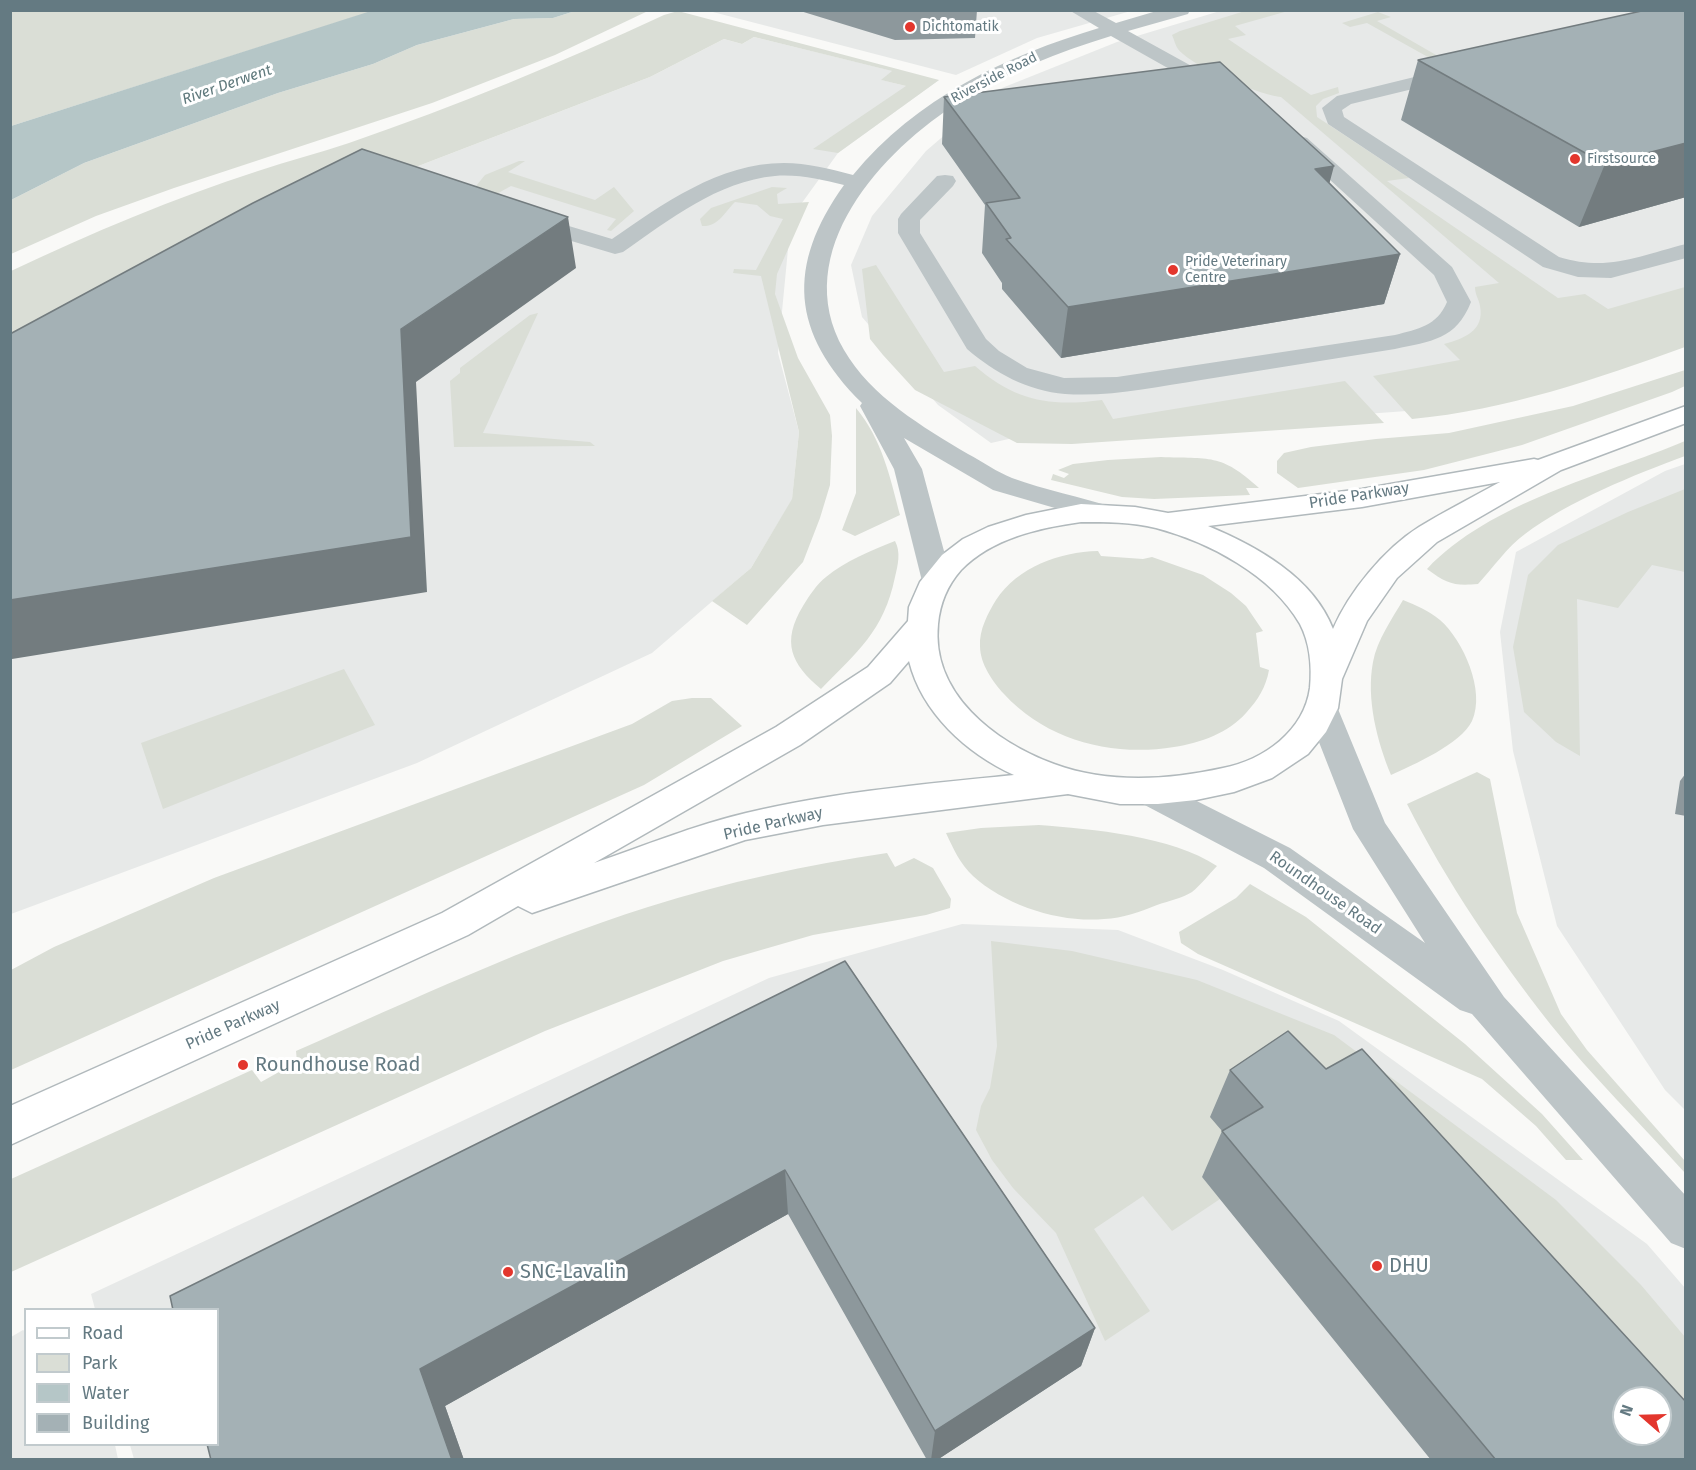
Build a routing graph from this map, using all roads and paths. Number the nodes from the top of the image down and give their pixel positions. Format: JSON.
{"nodes":[{"id":1,"x":1077,"y":10,"type":"edge"},
{"id":2,"x":1182,"y":10,"type":"edge"},
{"id":3,"x":1112,"y":30,"type":"junction"},
{"id":4,"x":1470,"y":70,"type":"edge"},
{"id":5,"x":1191,"y":92,"type":"edge"},
{"id":6,"x":1286,"y":131,"type":"edge"},
{"id":7,"x":945,"y":181,"type":"dead end"},
{"id":8,"x":857,"y":182,"type":"junction"},
{"id":9,"x":503,"y":213,"type":"edge"},
{"id":10,"x":1686,"y":251,"type":"edge"},
{"id":11,"x":869,"y":398,"type":"junction"},
{"id":12,"x":1686,"y":414,"type":"edge"},
{"id":13,"x":1551,"y":464,"type":"junction"},
{"id":14,"x":1103,"y":513,"type":"junction"},
{"id":15,"x":1167,"y":522,"type":"junction"},
{"id":16,"x":936,"y":581,"type":"junction"},
{"id":17,"x":921,"y":625,"type":"junction"},
{"id":18,"x":1324,"y":694,"type":"junction"},
{"id":19,"x":1067,"y":782,"type":"junction"},
{"id":20,"x":1152,"y":793,"type":"junction"},
{"id":21,"x":455,"y":924,"type":"junction"},
{"id":22,"x":1490,"y":1009,"type":"junction"},
{"id":23,"x":10,"y":1126,"type":"edge"},
{"id":24,"x":1686,"y":1228,"type":"edge"}],
"edges":[{"from":1,"to":3,"type":"street"},
{"from":2,"to":3,"type":"street","name":"Riverside Road"},
{"from":3,"to":5,"type":"street"},
{"from":3,"to":8,"type":"street","name":"Riverside Road"},
{"from":4,"to":10,"type":"street"},
{"from":6,"to":7,"type":"street"},
{"from":8,"to":9,"type":"street"},
{"from":8,"to":11,"type":"street","name":"Riverside Road"},
{"from":11,"to":14,"type":"street","name":"Riverside Road"},
{"from":11,"to":16,"type":"street","name":"Riverside Road"},
{"from":12,"to":13,"type":"main road","name":"Pride Parkway"},
{"from":13,"to":15,"type":"main road","name":"Pride Parkway"},
{"from":13,"to":18,"type":"main road","name":"Pride Parkway"},
{"from":14,"to":15,"type":"main road"},
{"from":14,"to":16,"type":"main road"},
{"from":15,"to":18,"type":"main road"},
{"from":16,"to":17,"type":"main road"},
{"from":17,"to":19,"type":"main road","name":"Pride Parkway"},
{"from":17,"to":21,"type":"main road","name":"Pride Parkway"},
{"from":18,"to":20,"type":"main road","name":"Pride Parkway"},
{"from":18,"to":22,"type":"street","name":"Roundhouse Road"},
{"from":19,"to":20,"type":"main road","name":"Pride Parkway"},
{"from":19,"to":21,"type":"main road","name":"Pride Parkway"},
{"from":20,"to":22,"type":"street","name":"Roundhouse Road"},
{"from":21,"to":23,"type":"main road","name":"Pride Parkway"},
{"from":22,"to":24,"type":"street","name":"Roundhouse Road"}]}
